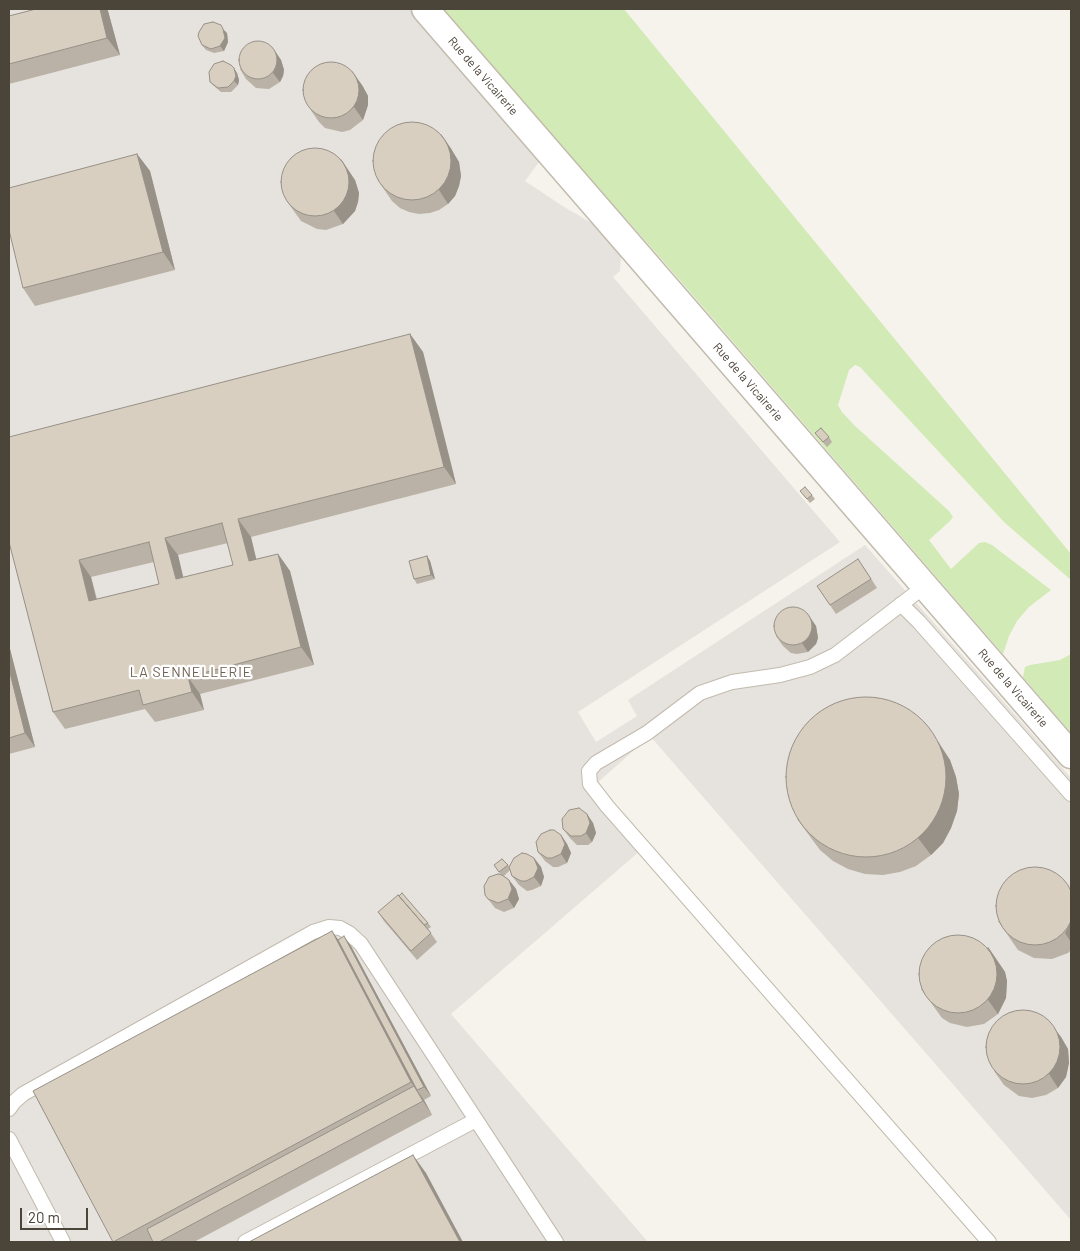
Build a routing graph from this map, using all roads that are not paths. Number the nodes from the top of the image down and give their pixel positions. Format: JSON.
{"nodes":[{"id":1,"x":425,"y":9,"type":"edge"},
{"id":2,"x":925,"y":586,"type":"junction"},
{"id":3,"x":901,"y":604,"type":"junction"},
{"id":4,"x":1071,"y":755,"type":"edge"},
{"id":5,"x":1071,"y":794,"type":"edge"},
{"id":6,"x":9,"y":1109,"type":"edge"},
{"id":7,"x":476,"y":1120,"type":"junction"},
{"id":8,"x":9,"y":1139,"type":"edge"},
{"id":9,"x":64,"y":1242,"type":"edge"},
{"id":10,"x":245,"y":1242,"type":"edge"},
{"id":11,"x":556,"y":1242,"type":"edge"},
{"id":12,"x":989,"y":1242,"type":"edge"}],
"edges":[{"from":1,"to":2,"type":"street","name":"Rue de la Vicairerie"},
{"from":2,"to":3,"type":"lane"},
{"from":2,"to":4,"type":"street","name":"Rue de la Vicairerie"},
{"from":3,"to":5,"type":"lane"},
{"from":3,"to":12,"type":"lane"},
{"from":6,"to":7,"type":"lane"},
{"from":7,"to":10,"type":"lane"},
{"from":7,"to":11,"type":"lane"},
{"from":8,"to":9,"type":"lane"}]}
